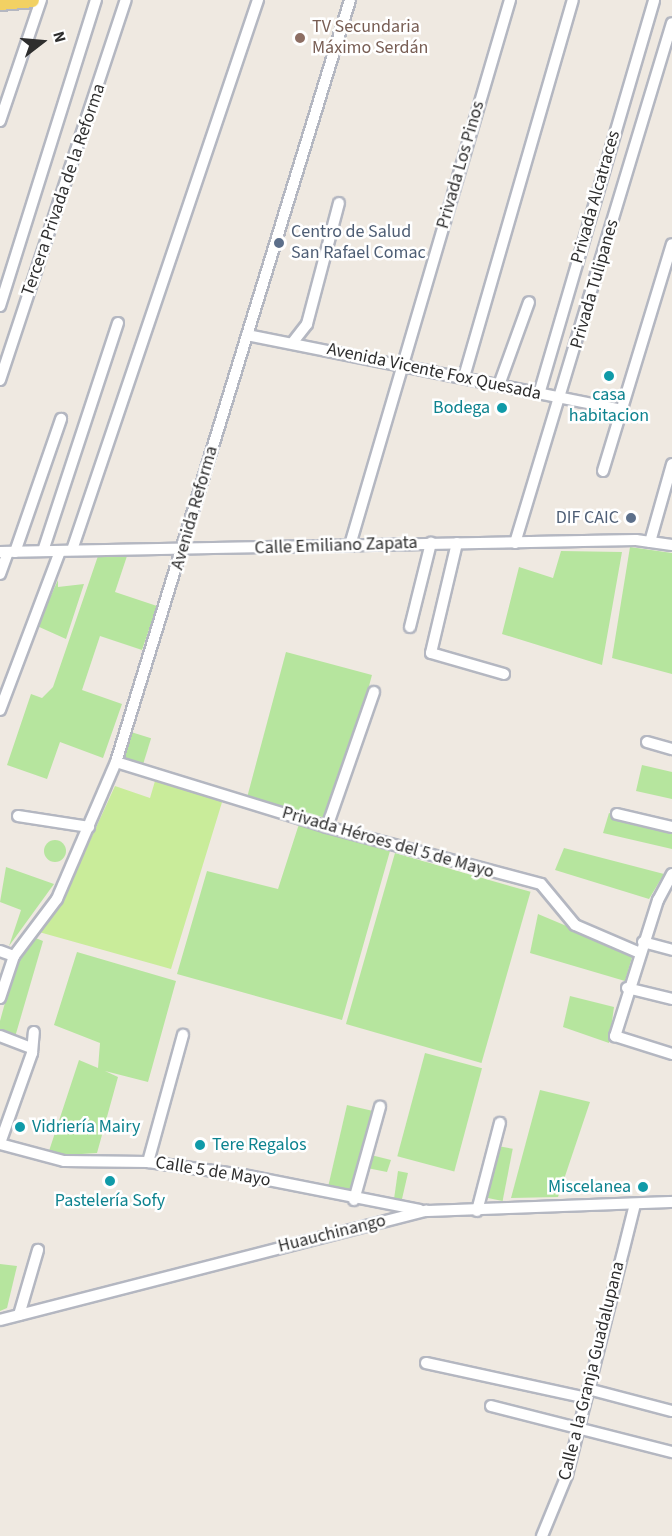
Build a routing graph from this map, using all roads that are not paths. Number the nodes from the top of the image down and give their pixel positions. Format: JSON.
{"nodes":[{"id":1,"x":32,"y":0,"type":"edge"},
{"id":2,"x":41,"y":0,"type":"edge"},
{"id":3,"x":96,"y":0,"type":"edge"},
{"id":4,"x":126,"y":0,"type":"edge"},
{"id":5,"x":258,"y":0,"type":"edge"},
{"id":6,"x":350,"y":0,"type":"edge"},
{"id":7,"x":510,"y":0,"type":"edge"},
{"id":8,"x":573,"y":0,"type":"edge"},
{"id":9,"x":654,"y":0,"type":"edge"},
{"id":10,"x":0,"y":3,"type":"edge"},
{"id":11,"x":672,"y":23,"type":"edge"},
{"id":12,"x":0,"y":121,"type":"edge"},
{"id":13,"x":339,"y":203,"type":"dead end"},
{"id":14,"x":672,"y":244,"type":"edge"},
{"id":15,"x":529,"y":302,"type":"dead end"},
{"id":16,"x":0,"y":306,"type":"edge"},
{"id":17,"x":118,"y":323,"type":"dead end"},
{"id":18,"x":247,"y":335,"type":"junction"},
{"id":19,"x":293,"y":342,"type":"junction"},
{"id":20,"x":402,"y":365,"type":"junction"},
{"id":21,"x":464,"y":377,"type":"junction"},
{"id":22,"x":0,"y":380,"type":"edge"},
{"id":23,"x":499,"y":385,"type":"junction"},
{"id":24,"x":539,"y":393,"type":"junction"},
{"id":25,"x":562,"y":398,"type":"junction"},
{"id":26,"x":621,"y":410,"type":"junction"},
{"id":27,"x":61,"y":419,"type":"dead end"},
{"id":28,"x":672,"y":464,"type":"edge"},
{"id":29,"x":603,"y":471,"type":"dead end"},
{"id":30,"x":650,"y":542,"type":"junction"},
{"id":31,"x":431,"y":543,"type":"junction"},
{"id":32,"x":457,"y":543,"type":"junction"},
{"id":33,"x":515,"y":543,"type":"junction"},
{"id":34,"x":350,"y":545,"type":"junction"},
{"id":35,"x":672,"y":545,"type":"edge"},
{"id":36,"x":182,"y":547,"type":"junction"},
{"id":37,"x":43,"y":551,"type":"junction"},
{"id":38,"x":66,"y":551,"type":"junction"},
{"id":39,"x":8,"y":552,"type":"edge"},
{"id":40,"x":0,"y":574,"type":"edge"},
{"id":41,"x":410,"y":627,"type":"dead end"},
{"id":42,"x":504,"y":674,"type":"dead end"},
{"id":43,"x":374,"y":692,"type":"dead end"},
{"id":44,"x":0,"y":710,"type":"edge"},
{"id":45,"x":647,"y":742,"type":"dead end"},
{"id":46,"x":672,"y":749,"type":"edge"},
{"id":47,"x":116,"y":762,"type":"junction"},
{"id":48,"x":617,"y":814,"type":"dead end"},
{"id":49,"x":18,"y":816,"type":"dead end"},
{"id":50,"x":88,"y":827,"type":"junction"},
{"id":51,"x":327,"y":827,"type":"junction"},
{"id":52,"x":672,"y":827,"type":"edge"},
{"id":53,"x":672,"y":876,"type":"edge"},
{"id":54,"x":641,"y":948,"type":"junction"},
{"id":55,"x":672,"y":950,"type":"edge"},
{"id":56,"x":0,"y":951,"type":"edge"},
{"id":57,"x":14,"y":956,"type":"junction"},
{"id":58,"x":627,"y":988,"type":"junction"},
{"id":59,"x":0,"y":998,"type":"edge"},
{"id":60,"x":672,"y":999,"type":"edge"},
{"id":61,"x":34,"y":1032,"type":"dead end"},
{"id":62,"x":183,"y":1035,"type":"dead end"},
{"id":63,"x":0,"y":1036,"type":"edge"},
{"id":64,"x":32,"y":1048,"type":"junction"},
{"id":65,"x":672,"y":1054,"type":"edge"},
{"id":66,"x":380,"y":1107,"type":"dead end"},
{"id":67,"x":500,"y":1123,"type":"dead end"},
{"id":68,"x":0,"y":1143,"type":"edge"},
{"id":69,"x":148,"y":1162,"type":"junction"},
{"id":70,"x":354,"y":1200,"type":"junction"},
{"id":71,"x":672,"y":1202,"type":"edge"},
{"id":72,"x":635,"y":1204,"type":"junction"},
{"id":73,"x":426,"y":1211,"type":"junction"},
{"id":74,"x":477,"y":1211,"type":"junction"},
{"id":75,"x":38,"y":1250,"type":"dead end"},
{"id":76,"x":19,"y":1315,"type":"junction"},
{"id":77,"x":0,"y":1320,"type":"edge"},
{"id":78,"x":426,"y":1363,"type":"dead end"},
{"id":79,"x":587,"y":1394,"type":"junction"},
{"id":80,"x":491,"y":1406,"type":"dead end"},
{"id":81,"x":672,"y":1411,"type":"edge"},
{"id":82,"x":577,"y":1431,"type":"junction"},
{"id":83,"x":672,"y":1452,"type":"edge"},
{"id":84,"x":542,"y":1536,"type":"edge"}],
"edges":[{"from":1,"to":10,"type":"main road"},
{"from":2,"to":12,"type":"street"},
{"from":3,"to":16,"type":"street"},
{"from":4,"to":22,"type":"street","name":"Tercera Privada de la Reforma"},
{"from":5,"to":38,"type":"street"},
{"from":6,"to":18,"type":"street","name":"Avenida Reforma"},
{"from":7,"to":20,"type":"street","name":"Privada Los Pinos"},
{"from":8,"to":21,"type":"street"},
{"from":9,"to":24,"type":"street","name":"Privada Alcatraces"},
{"from":11,"to":25,"type":"street","name":"Privada Tulipanes"},
{"from":13,"to":19,"type":"street"},
{"from":14,"to":26,"type":"street"},
{"from":15,"to":23,"type":"street"},
{"from":17,"to":37,"type":"street"},
{"from":18,"to":19,"type":"street","name":"Avenida Vicente Fox Quesada"},
{"from":18,"to":36,"type":"street","name":"Avenida Reforma"},
{"from":19,"to":20,"type":"street","name":"Avenida Vicente Fox Quesada"},
{"from":20,"to":21,"type":"street","name":"Avenida Vicente Fox Quesada"},
{"from":20,"to":34,"type":"street","name":"Privada Los Pinos"},
{"from":21,"to":23,"type":"street","name":"Avenida Vicente Fox Quesada"},
{"from":23,"to":24,"type":"street","name":"Avenida Vicente Fox Quesada"},
{"from":24,"to":25,"type":"street","name":"Avenida Vicente Fox Quesada"},
{"from":25,"to":26,"type":"street","name":"Avenida Vicente Fox Quesada"},
{"from":25,"to":33,"type":"street","name":"Privada Tulipanes"},
{"from":26,"to":29,"type":"street"},
{"from":27,"to":39,"type":"street"},
{"from":28,"to":30,"type":"street"},
{"from":30,"to":33,"type":"street","name":"Calle Emiliano Zapata"},
{"from":30,"to":35,"type":"street","name":"Calle Emiliano Zapata"},
{"from":31,"to":32,"type":"street","name":"Calle Emiliano Zapata"},
{"from":31,"to":34,"type":"street","name":"Calle Emiliano Zapata"},
{"from":31,"to":41,"type":"street"},
{"from":32,"to":33,"type":"street","name":"Calle Emiliano Zapata"},
{"from":32,"to":42,"type":"street"},
{"from":34,"to":36,"type":"street","name":"Calle Emiliano Zapata"},
{"from":36,"to":38,"type":"street","name":"Calle Emiliano Zapata"},
{"from":36,"to":47,"type":"street","name":"Avenida Reforma"},
{"from":37,"to":38,"type":"street","name":"Calle Emiliano Zapata"},
{"from":37,"to":39,"type":"street","name":"Calle Emiliano Zapata"},
{"from":38,"to":44,"type":"street"},
{"from":39,"to":40,"type":"street"},
{"from":43,"to":51,"type":"street"},
{"from":45,"to":46,"type":"street"},
{"from":47,"to":50,"type":"street","name":"Avenida Reforma"},
{"from":47,"to":51,"type":"street","name":"Privada Héroes del 5 de Mayo"},
{"from":48,"to":52,"type":"street"},
{"from":49,"to":50,"type":"street"},
{"from":50,"to":57,"type":"street","name":"Avenida Reforma"},
{"from":51,"to":54,"type":"street","name":"Privada Héroes del 5 de Mayo"},
{"from":53,"to":54,"type":"street"},
{"from":54,"to":55,"type":"street","name":"Privada Héroes del 5 de Mayo"},
{"from":54,"to":58,"type":"street"},
{"from":56,"to":57,"type":"street"},
{"from":57,"to":59,"type":"street","name":"Avenida Reforma"},
{"from":58,"to":60,"type":"street"},
{"from":58,"to":65,"type":"street"},
{"from":61,"to":64,"type":"street"},
{"from":62,"to":69,"type":"street"},
{"from":63,"to":64,"type":"street"},
{"from":64,"to":68,"type":"street"},
{"from":66,"to":70,"type":"street"},
{"from":67,"to":74,"type":"street"},
{"from":68,"to":69,"type":"street","name":"Calle 5 de Mayo"},
{"from":69,"to":70,"type":"street","name":"Calle 5 de Mayo"},
{"from":70,"to":73,"type":"street","name":"Calle 5 de Mayo"},
{"from":71,"to":72,"type":"street","name":"Huauchinango"},
{"from":72,"to":74,"type":"street","name":"Huauchinango"},
{"from":72,"to":79,"type":"street","name":"Calle a la Granja Guadalupana"},
{"from":73,"to":74,"type":"street","name":"Huauchinango"},
{"from":73,"to":76,"type":"street","name":"Huauchinango"},
{"from":75,"to":76,"type":"street"},
{"from":76,"to":77,"type":"street","name":"Huauchinango"},
{"from":78,"to":79,"type":"street"},
{"from":79,"to":81,"type":"street"},
{"from":79,"to":82,"type":"street","name":"Calle a la Granja Guadalupana"},
{"from":80,"to":82,"type":"street"},
{"from":82,"to":83,"type":"street"},
{"from":82,"to":84,"type":"street","name":"Calle a la Granja Guadalupana"}]}
